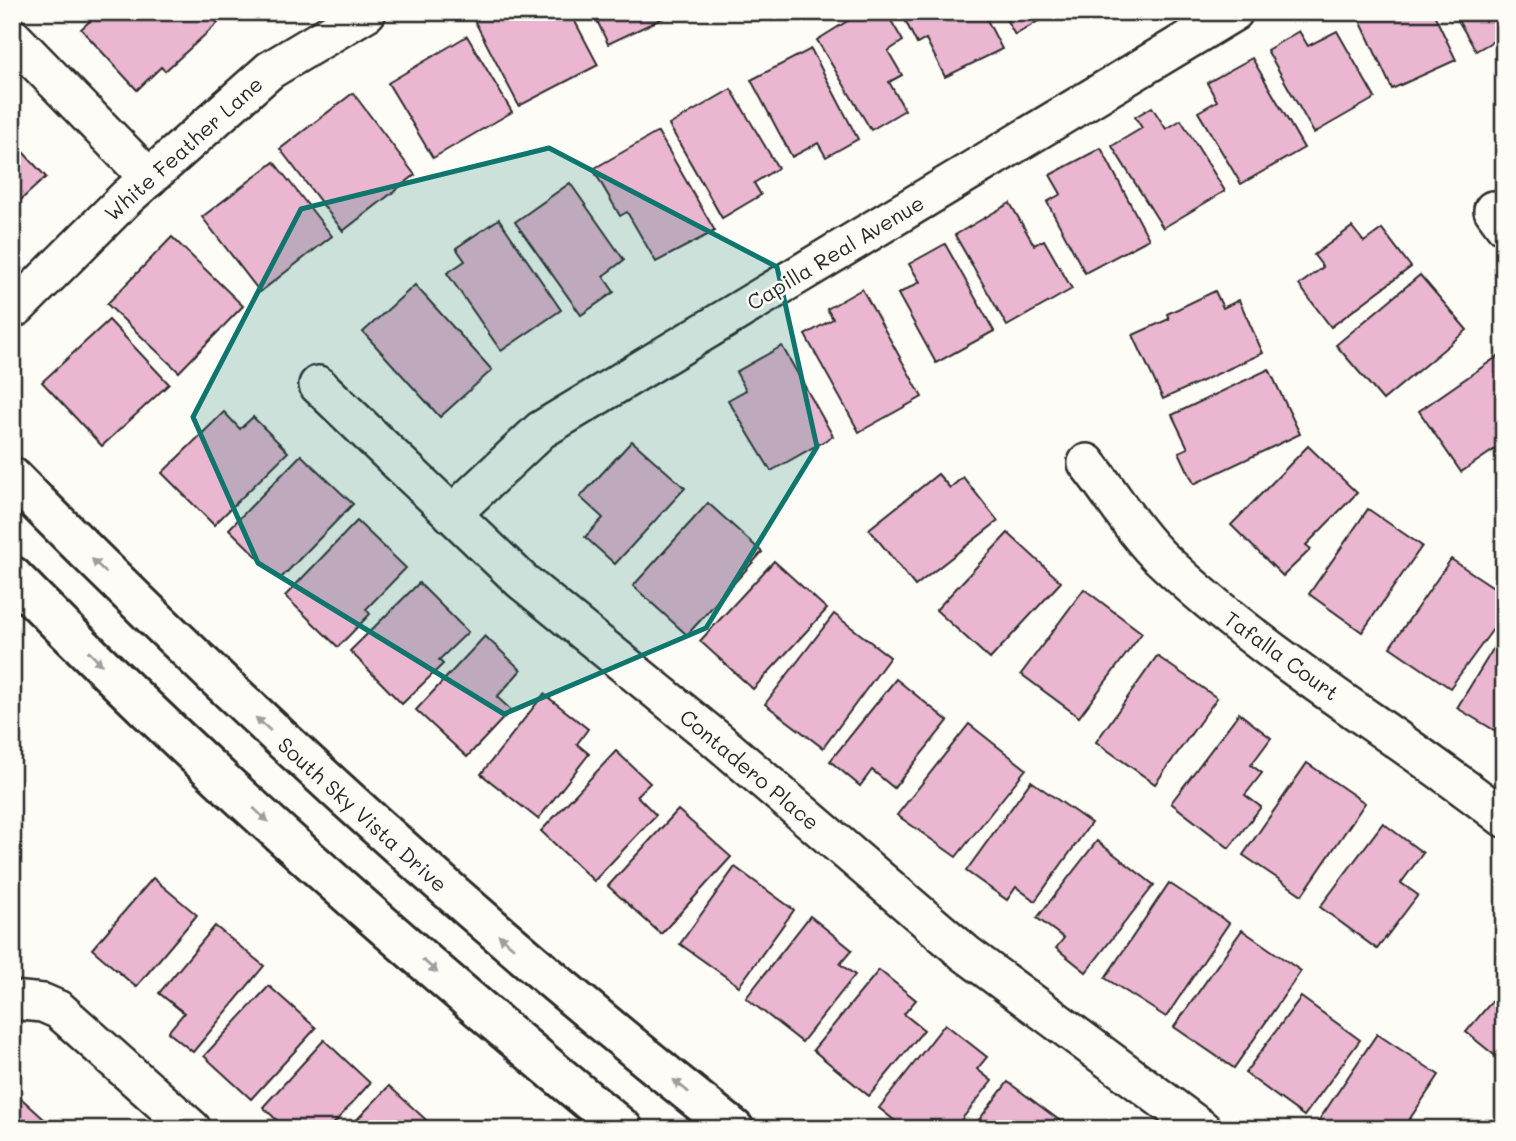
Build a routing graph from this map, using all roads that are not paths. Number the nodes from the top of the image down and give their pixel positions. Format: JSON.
{"nodes":[{"id":1,"x":367,"y":12,"type":"edge"},
{"id":2,"x":1234,"y":12,"type":"edge"},
{"id":3,"x":12,"y":37,"type":"edge"},
{"id":4,"x":149,"y":178,"type":"junction"},
{"id":5,"x":17,"y":307,"type":"dead end"},
{"id":6,"x":318,"y":385,"type":"dead end"},
{"id":7,"x":1087,"y":463,"type":"dead end"},
{"id":8,"x":12,"y":477,"type":"edge"},
{"id":9,"x":453,"y":514,"type":"junction"},
{"id":10,"x":12,"y":576,"type":"edge"},
{"id":11,"x":1504,"y":818,"type":"edge"},
{"id":12,"x":12,"y":1000,"type":"edge"},
{"id":13,"x":192,"y":1129,"type":"edge"},
{"id":14,"x":623,"y":1129,"type":"edge"},
{"id":15,"x":734,"y":1129,"type":"edge"},
{"id":16,"x":1202,"y":1129,"type":"edge"}],
"edges":[{"from":1,"to":4,"type":"street","name":"White Feather Lane"},
{"from":2,"to":9,"type":"street","name":"Capilla Real Avenue"},
{"from":3,"to":4,"type":"street"},
{"from":4,"to":5,"type":"street","name":"White Feather Lane"},
{"from":6,"to":9,"type":"street","name":"Contadero Place"},
{"from":7,"to":11,"type":"street","name":"Tafalla Court"},
{"from":15,"to":8,"type":"main road","name":"South Sky Vista Drive","one_way":true},
{"from":9,"to":16,"type":"street","name":"Contadero Place"},
{"from":10,"to":14,"type":"main road","one_way":true},
{"from":12,"to":13,"type":"street"}]}
